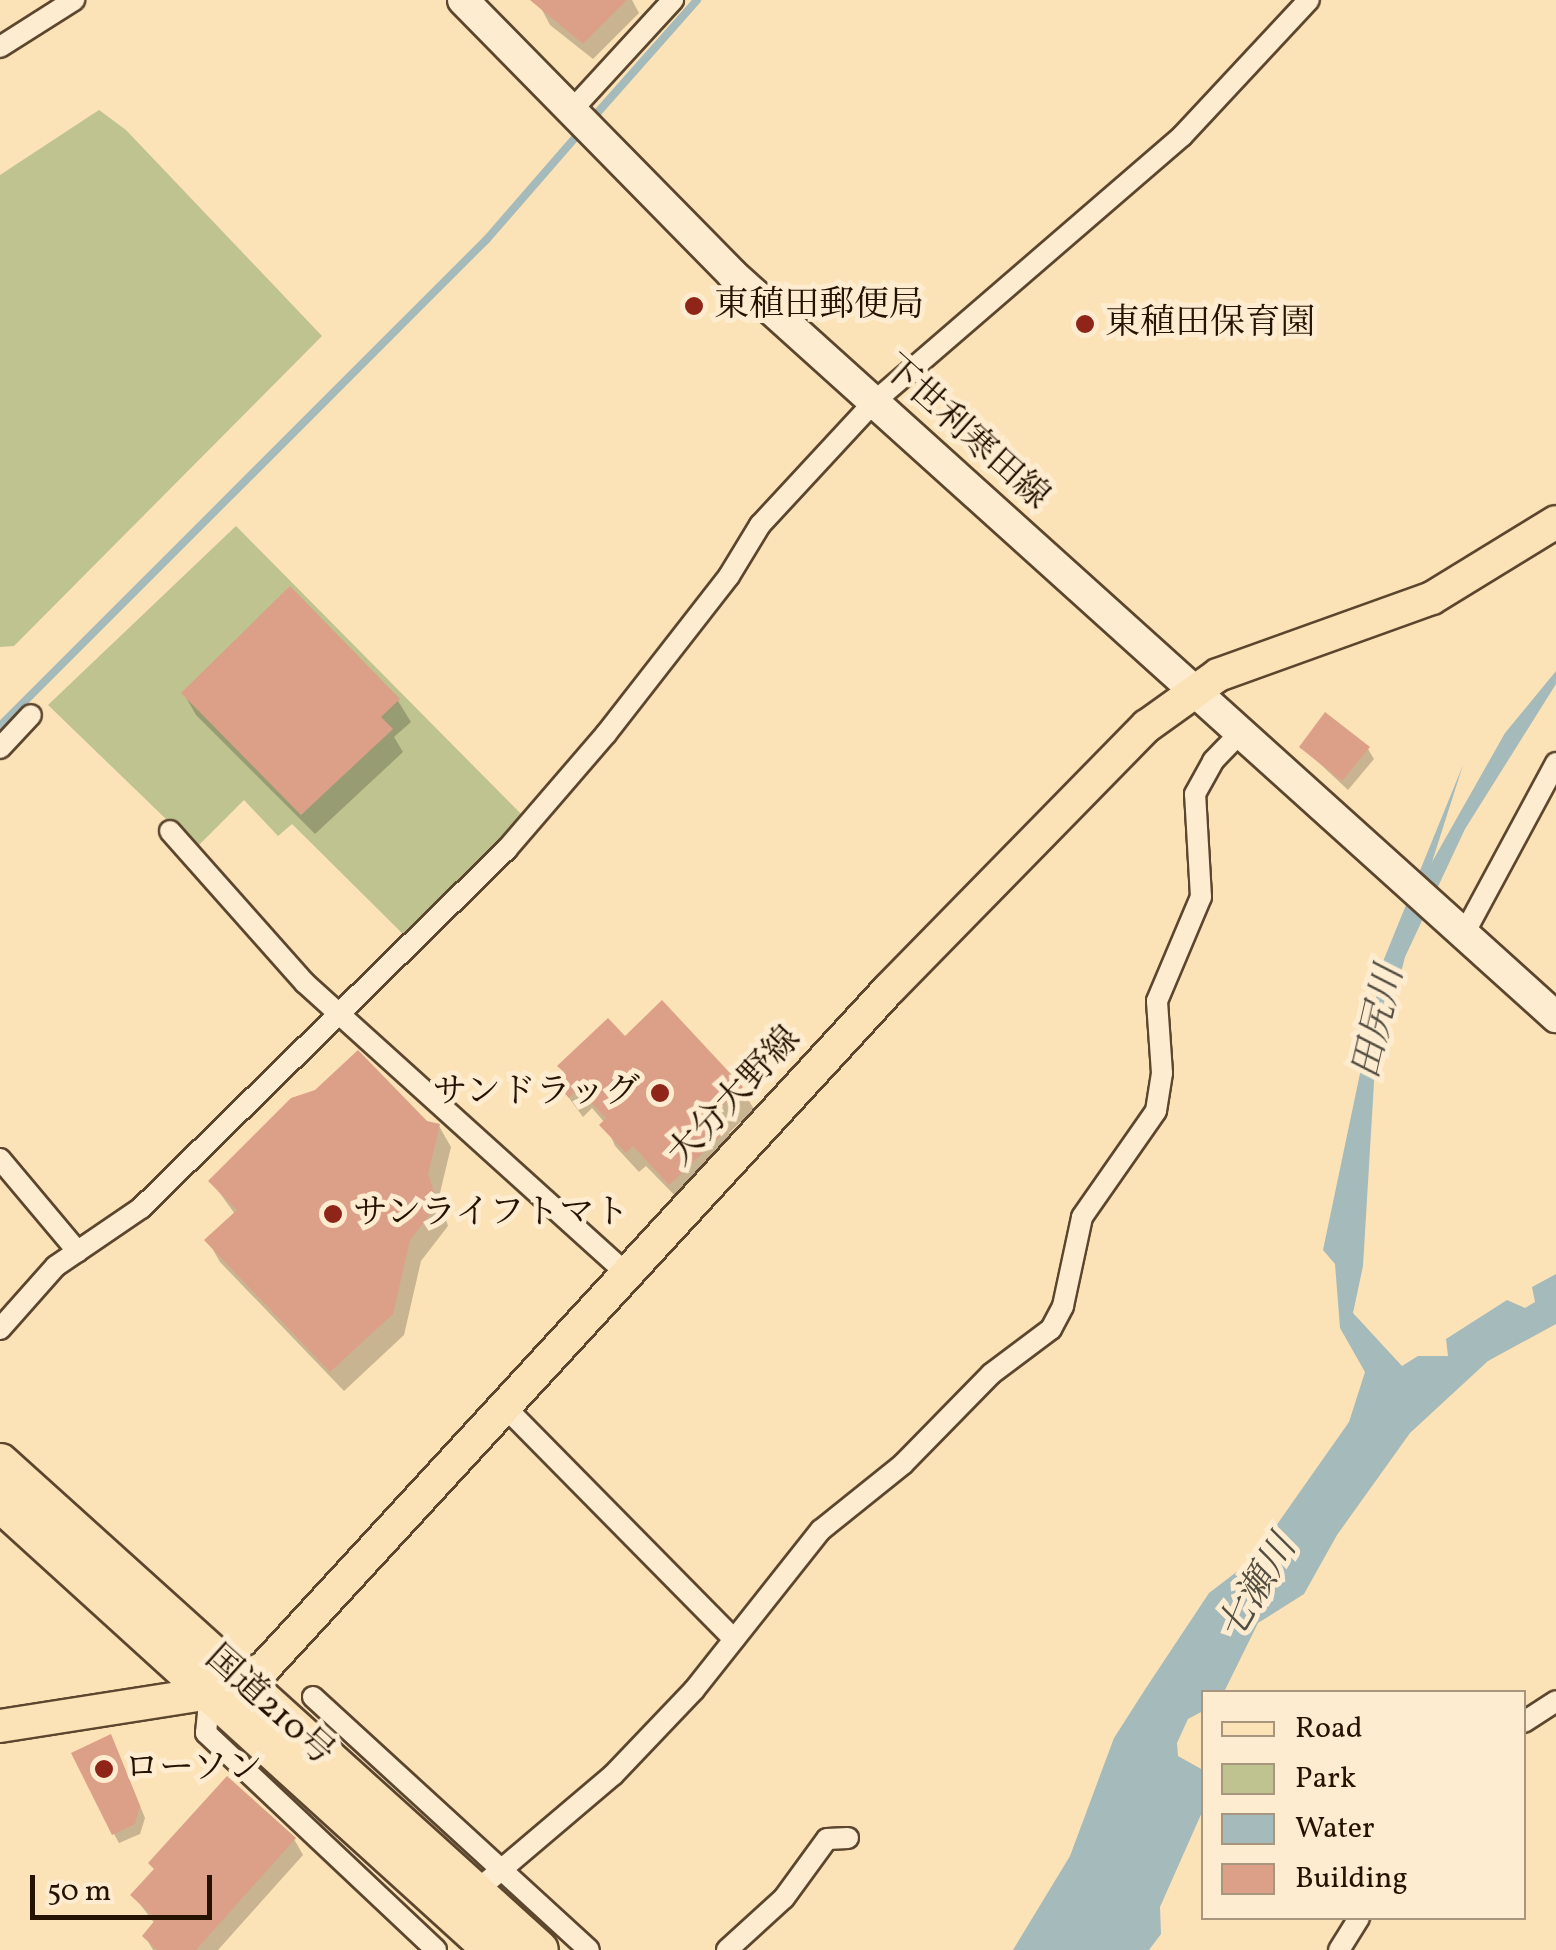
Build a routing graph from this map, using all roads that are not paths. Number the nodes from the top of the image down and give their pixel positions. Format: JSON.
{"nodes":[{"id":1,"x":74,"y":0,"type":"edge"},
{"id":2,"x":462,"y":0,"type":"edge"},
{"id":3,"x":673,"y":0,"type":"edge"},
{"id":4,"x":1309,"y":0,"type":"edge"},
{"id":5,"x":0,"y":47,"type":"edge"},
{"id":6,"x":572,"y":111,"type":"junction"},
{"id":7,"x":874,"y":402,"type":"junction"},
{"id":8,"x":1556,"y":522,"type":"edge"},
{"id":9,"x":1194,"y":688,"type":"junction"},
{"id":10,"x":32,"y":716,"type":"dead end"},
{"id":11,"x":1241,"y":732,"type":"junction"},
{"id":12,"x":0,"y":748,"type":"edge"},
{"id":13,"x":1556,"y":763,"type":"edge"},
{"id":14,"x":1549,"y":793,"type":"edge"},
{"id":15,"x":170,"y":831,"type":"dead end"},
{"id":16,"x":1456,"y":924,"type":"junction"},
{"id":17,"x":344,"y":1015,"type":"junction"},
{"id":18,"x":1556,"y":1017,"type":"edge"},
{"id":19,"x":0,"y":1158,"type":"edge"},
{"id":20,"x":78,"y":1252,"type":"junction"},
{"id":21,"x":627,"y":1274,"type":"junction"},
{"id":22,"x":0,"y":1329,"type":"edge"},
{"id":23,"x":505,"y":1407,"type":"junction"},
{"id":24,"x":0,"y":1462,"type":"edge"},
{"id":25,"x":0,"y":1502,"type":"edge"},
{"id":26,"x":734,"y":1639,"type":"junction"},
{"id":27,"x":227,"y":1688,"type":"junction"},
{"id":28,"x":313,"y":1697,"type":"dead end"},
{"id":29,"x":1556,"y":1702,"type":"edge"},
{"id":30,"x":2,"y":1719,"type":"edge"},
{"id":31,"x":1526,"y":1721,"type":"edge"},
{"id":32,"x":848,"y":1838,"type":"dead end"},
{"id":33,"x":475,"y":1891,"type":"junction"},
{"id":34,"x":1359,"y":1920,"type":"edge"},
{"id":35,"x":432,"y":1948,"type":"edge"},
{"id":36,"x":492,"y":1950,"type":"edge"},
{"id":37,"x":539,"y":1950,"type":"edge"},
{"id":38,"x":589,"y":1950,"type":"edge"},
{"id":39,"x":727,"y":1950,"type":"edge"},
{"id":40,"x":1340,"y":1950,"type":"edge"}],
"edges":[{"from":1,"to":5,"type":"street"},
{"from":2,"to":6,"type":"main road","name":"下世利寒田線"},
{"from":3,"to":6,"type":"street"},
{"from":4,"to":7,"type":"street"},
{"from":6,"to":7,"type":"main road","name":"下世利寒田線"},
{"from":7,"to":9,"type":"main road","name":"下世利寒田線"},
{"from":7,"to":17,"type":"street"},
{"from":8,"to":9,"type":"main road","name":"大分大野線"},
{"from":9,"to":11,"type":"main road","name":"下世利寒田線"},
{"from":9,"to":21,"type":"main road","name":"大分大野線"},
{"from":10,"to":12,"type":"street"},
{"from":11,"to":16,"type":"main road","name":"下世利寒田線"},
{"from":11,"to":26,"type":"street"},
{"from":13,"to":14,"type":"street"},
{"from":14,"to":16,"type":"street"},
{"from":15,"to":17,"type":"street"},
{"from":16,"to":18,"type":"main road"},
{"from":17,"to":20,"type":"street"},
{"from":17,"to":21,"type":"street"},
{"from":19,"to":20,"type":"street"},
{"from":20,"to":22,"type":"street"},
{"from":21,"to":23,"type":"main road","name":"大分大野線"},
{"from":23,"to":26,"type":"street"},
{"from":23,"to":27,"type":"main road","name":"大分大野線"},
{"from":24,"to":27,"type":"highway","name":"国道210号"},
{"from":25,"to":27,"type":"highway","name":"国道210号"},
{"from":26,"to":33,"type":"street"},
{"from":27,"to":30,"type":"main road"},
{"from":27,"to":33,"type":"highway","name":"国道210号"},
{"from":27,"to":35,"type":"street"},
{"from":28,"to":33,"type":"street"},
{"from":29,"to":31,"type":"street"},
{"from":32,"to":39,"type":"street"},
{"from":33,"to":35,"type":"street"},
{"from":33,"to":36,"type":"highway","name":"国道210号"},
{"from":33,"to":37,"type":"highway","name":"国道210号"},
{"from":33,"to":38,"type":"street"},
{"from":34,"to":40,"type":"street"}]}
